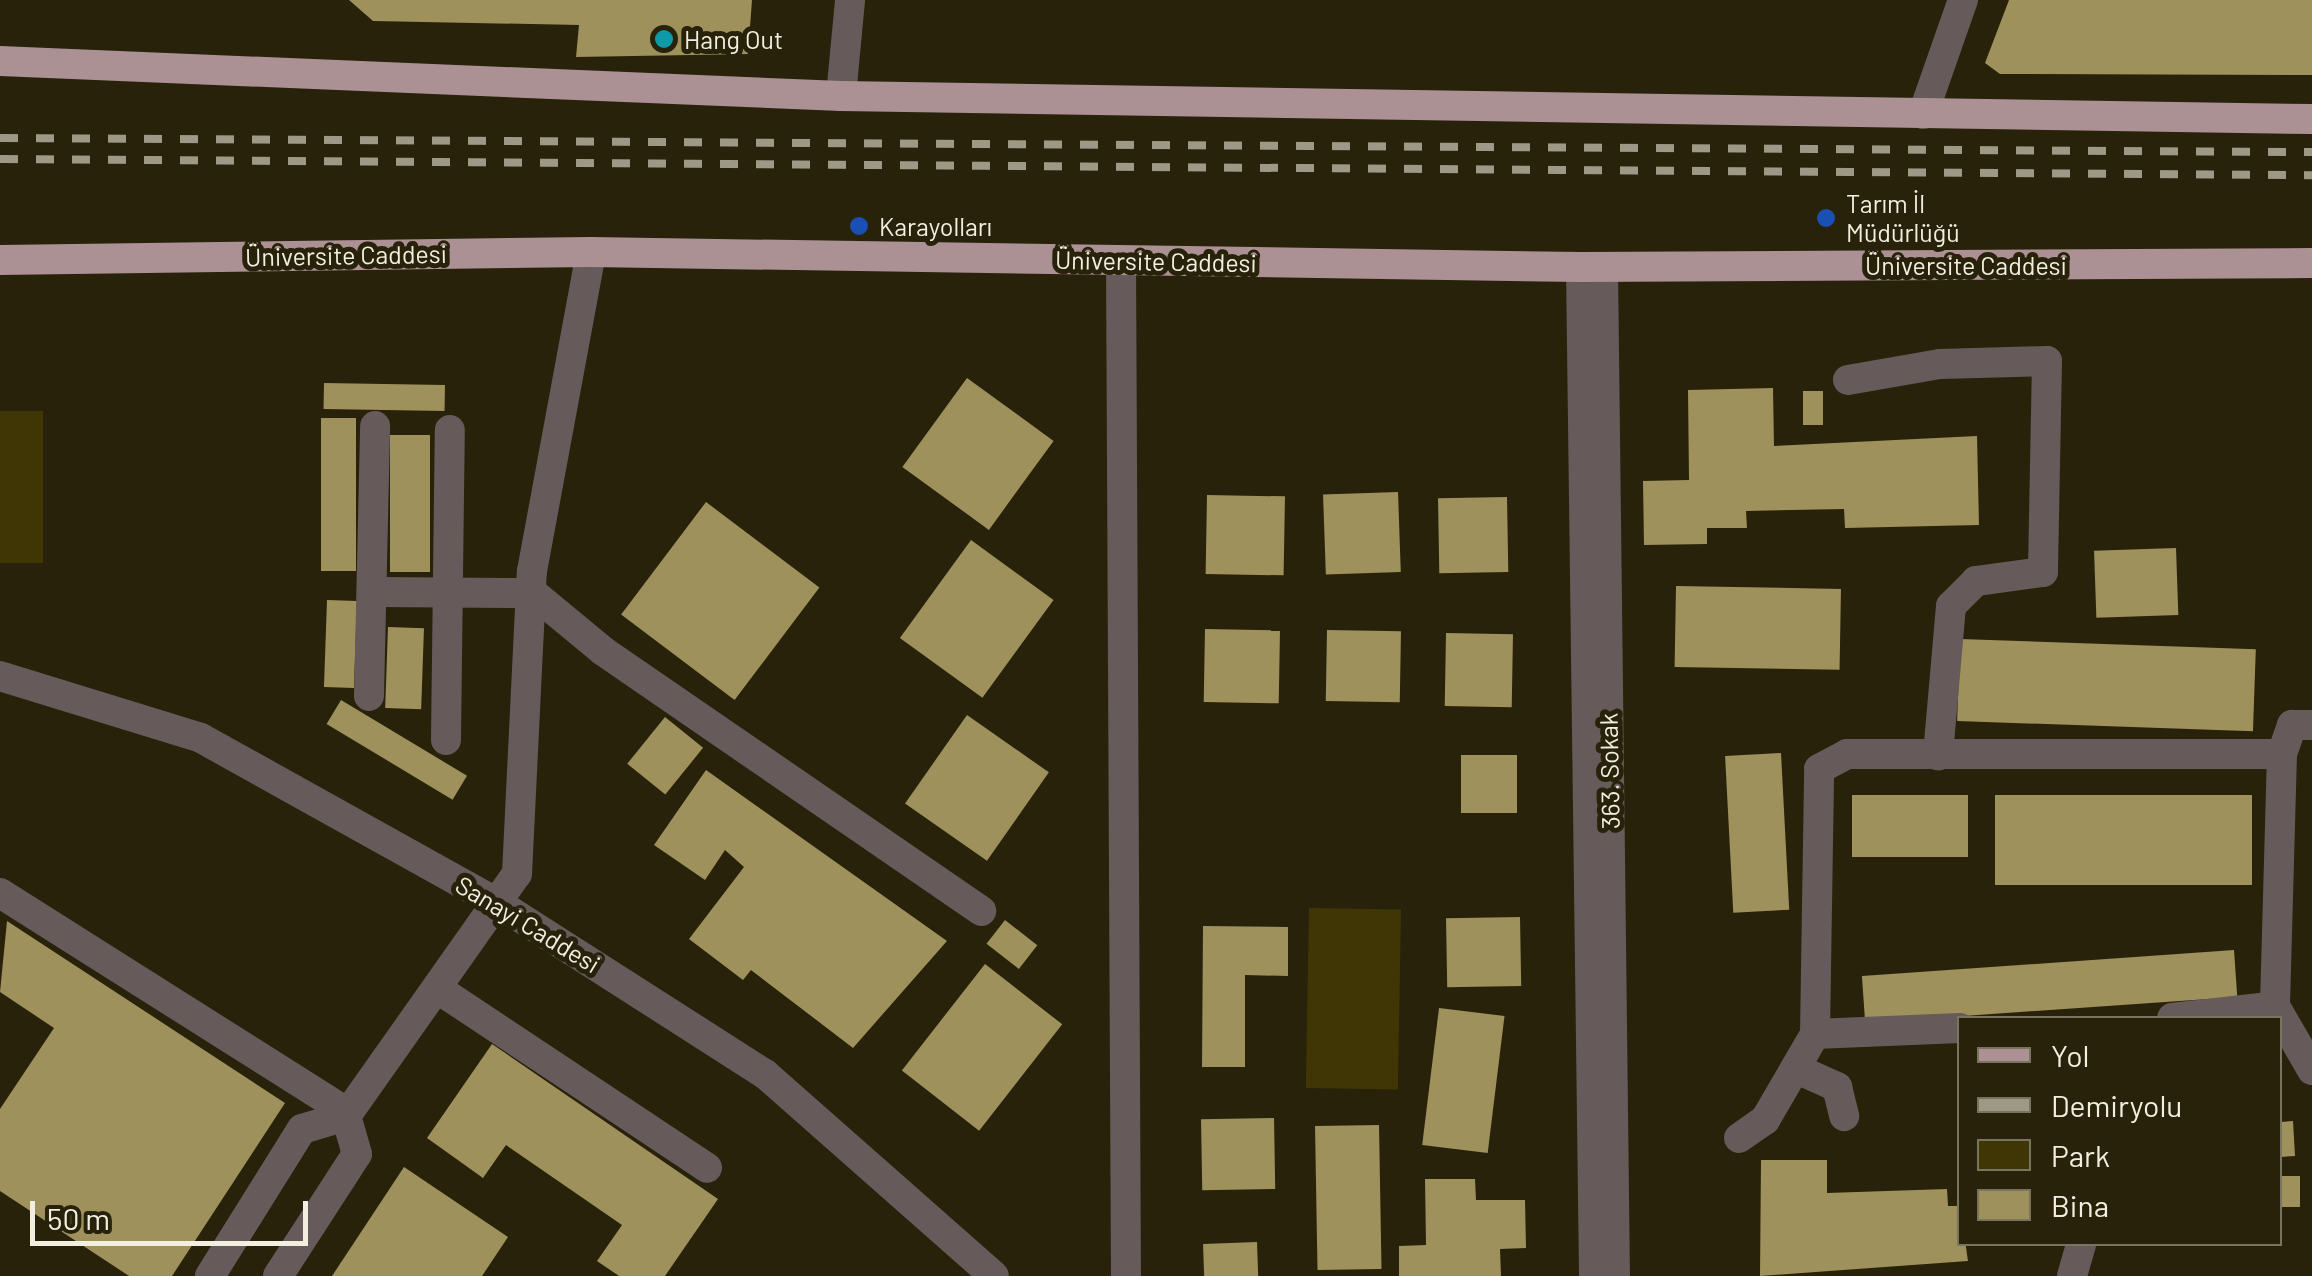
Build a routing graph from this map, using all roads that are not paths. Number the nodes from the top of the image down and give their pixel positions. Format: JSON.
{"nodes":[{"id":1,"x":850,"y":0,"type":"edge"},
{"id":2,"x":1963,"y":0,"type":"edge"},
{"id":3,"x":0,"y":61,"type":"edge"},
{"id":4,"x":841,"y":96,"type":"junction"},
{"id":5,"x":1923,"y":114,"type":"junction"},
{"id":6,"x":2312,"y":118,"type":"edge"},
{"id":7,"x":591,"y":252,"type":"junction"},
{"id":8,"x":0,"y":260,"type":"edge"},
{"id":9,"x":1121,"y":260,"type":"junction"},
{"id":10,"x":2312,"y":263,"type":"edge"},
{"id":11,"x":1592,"y":267,"type":"junction"},
{"id":12,"x":1848,"y":380,"type":"dead end"},
{"id":13,"x":375,"y":426,"type":"dead end"},
{"id":14,"x":450,"y":430,"type":"dead end"},
{"id":15,"x":376,"y":592,"type":"junction"},
{"id":16,"x":448,"y":592,"type":"junction"},
{"id":17,"x":533,"y":592,"type":"junction"},
{"id":18,"x":0,"y":676,"type":"edge"},
{"id":19,"x":369,"y":696,"type":"dead end"},
{"id":20,"x":2312,"y":725,"type":"edge"},
{"id":21,"x":446,"y":740,"type":"dead end"},
{"id":22,"x":2282,"y":754,"type":"junction"},
{"id":23,"x":1938,"y":755,"type":"junction"},
{"id":24,"x":0,"y":893,"type":"edge"},
{"id":25,"x":499,"y":904,"type":"junction"},
{"id":26,"x":981,"y":911,"type":"dead end"},
{"id":27,"x":438,"y":989,"type":"junction"},
{"id":28,"x":2275,"y":1006,"type":"junction"},
{"id":29,"x":2189,"y":1016,"type":"edge"},
{"id":30,"x":2281,"y":1016,"type":"edge"},
{"id":31,"x":2282,"y":1018,"type":"edge"},
{"id":32,"x":1957,"y":1028,"type":"edge"},
{"id":33,"x":1815,"y":1034,"type":"junction"},
{"id":34,"x":1799,"y":1070,"type":"junction"},
{"id":35,"x":2312,"y":1070,"type":"edge"},
{"id":36,"x":347,"y":1115,"type":"junction"},
{"id":37,"x":1844,"y":1116,"type":"dead end"},
{"id":38,"x":1738,"y":1138,"type":"dead end"},
{"id":39,"x":707,"y":1168,"type":"dead end"},
{"id":40,"x":2080,"y":1246,"type":"edge"},
{"id":41,"x":210,"y":1276,"type":"edge"},
{"id":42,"x":278,"y":1276,"type":"edge"},
{"id":43,"x":994,"y":1276,"type":"edge"},
{"id":44,"x":1126,"y":1276,"type":"edge"},
{"id":45,"x":1594,"y":1276,"type":"edge"},
{"id":46,"x":1615,"y":1276,"type":"edge"},
{"id":47,"x":2072,"y":1276,"type":"edge"}],
"edges":[{"from":1,"to":4,"type":"street"},
{"from":2,"to":5,"type":"street"},
{"from":3,"to":4,"type":"main road"},
{"from":4,"to":5,"type":"main road"},
{"from":5,"to":6,"type":"main road"},
{"from":7,"to":8,"type":"main road","name":"Üniversite Caddesi"},
{"from":7,"to":9,"type":"main road","name":"Üniversite Caddesi"},
{"from":7,"to":17,"type":"street"},
{"from":9,"to":11,"type":"main road","name":"Üniversite Caddesi"},
{"from":9,"to":44,"type":"street"},
{"from":10,"to":11,"type":"main road","name":"Üniversite Caddesi"},
{"from":11,"to":45,"type":"street"},
{"from":11,"to":46,"type":"street","name":"363. Sokak"},
{"from":12,"to":23,"type":"street"},
{"from":13,"to":15,"type":"street"},
{"from":14,"to":16,"type":"street"},
{"from":15,"to":16,"type":"street"},
{"from":15,"to":19,"type":"street"},
{"from":16,"to":17,"type":"street"},
{"from":16,"to":21,"type":"street"},
{"from":17,"to":25,"type":"street"},
{"from":17,"to":26,"type":"street"},
{"from":18,"to":25,"type":"street","name":"Sanayi Caddesi"},
{"from":20,"to":22,"type":"street"},
{"from":22,"to":23,"type":"street"},
{"from":22,"to":28,"type":"street"},
{"from":23,"to":33,"type":"street"},
{"from":24,"to":36,"type":"street"},
{"from":25,"to":27,"type":"street"},
{"from":25,"to":43,"type":"street","name":"Sanayi Caddesi"},
{"from":27,"to":36,"type":"street"},
{"from":27,"to":39,"type":"street"},
{"from":28,"to":29,"type":"street"},
{"from":28,"to":30,"type":"street"},
{"from":31,"to":35,"type":"street"},
{"from":32,"to":33,"type":"street"},
{"from":33,"to":34,"type":"street"},
{"from":34,"to":37,"type":"street"},
{"from":34,"to":38,"type":"street"},
{"from":36,"to":41,"type":"street"},
{"from":36,"to":42,"type":"street"},
{"from":40,"to":47,"type":"street"}]}
